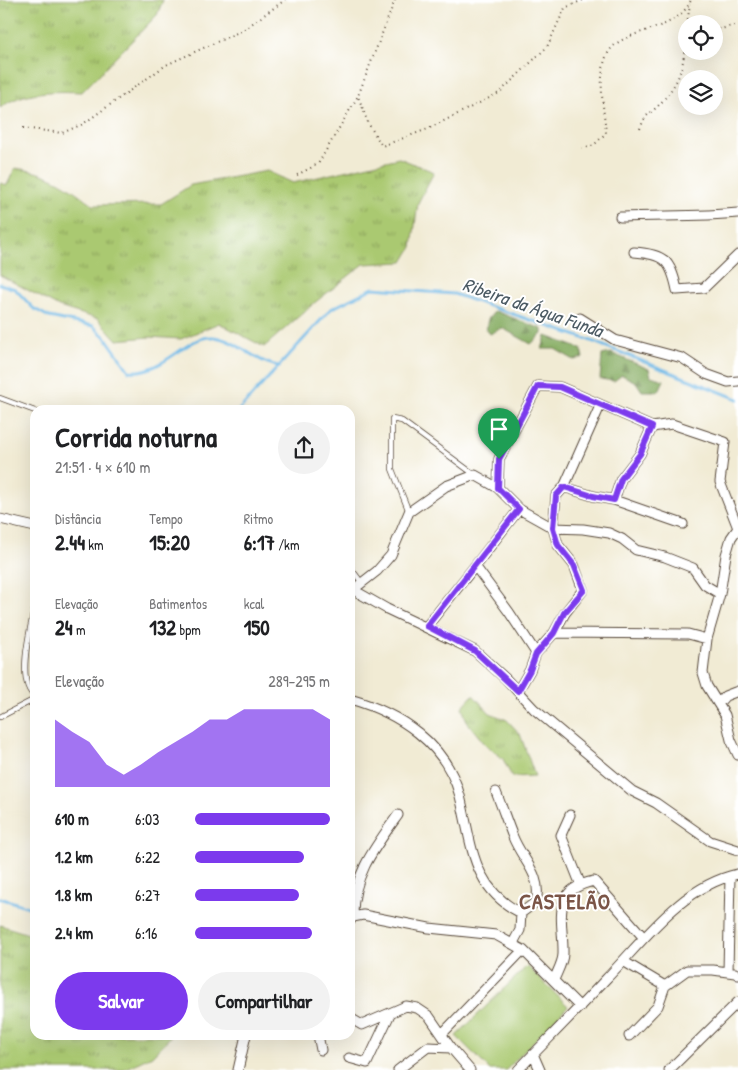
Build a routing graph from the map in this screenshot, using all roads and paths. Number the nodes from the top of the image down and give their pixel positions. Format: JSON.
{"nodes":[{"id":1,"x":285,"y":0,"type":"edge"},
{"id":2,"x":395,"y":0,"type":"edge"},
{"id":3,"x":583,"y":0,"type":"edge"},
{"id":4,"x":691,"y":2,"type":"edge"},
{"id":5,"x":689,"y":15,"type":"edge"},
{"id":6,"x":738,"y":24,"type":"edge"},
{"id":7,"x":723,"y":28,"type":"edge"},
{"id":8,"x":684,"y":60,"type":"edge"},
{"id":9,"x":358,"y":96,"type":"junction"},
{"id":10,"x":23,"y":128,"type":"dead end"},
{"id":11,"x":640,"y":128,"type":"dead end"},
{"id":12,"x":582,"y":149,"type":"dead end"},
{"id":13,"x":297,"y":175,"type":"dead end"},
{"id":14,"x":738,"y":213,"type":"edge"},
{"id":15,"x":620,"y":217,"type":"dead end"},
{"id":16,"x":634,"y":252,"type":"dead end"},
{"id":17,"x":738,"y":255,"type":"edge"},
{"id":18,"x":580,"y":318,"type":"dead end"},
{"id":19,"x":738,"y":381,"type":"edge"},
{"id":20,"x":0,"y":398,"type":"edge"},
{"id":21,"x":600,"y":406,"type":"junction"},
{"id":22,"x":30,"y":409,"type":"edge"},
{"id":23,"x":652,"y":427,"type":"junction"},
{"id":24,"x":475,"y":474,"type":"junction"},
{"id":25,"x":564,"y":487,"type":"junction"},
{"id":26,"x":498,"y":488,"type":"junction"},
{"id":27,"x":614,"y":500,"type":"junction"},
{"id":28,"x":519,"y":509,"type":"junction"},
{"id":29,"x":409,"y":512,"type":"junction"},
{"id":30,"x":0,"y":519,"type":"edge"},
{"id":31,"x":683,"y":524,"type":"dead end"},
{"id":32,"x":30,"y":526,"type":"edge"},
{"id":33,"x":553,"y":528,"type":"junction"},
{"id":34,"x":738,"y":528,"type":"edge"},
{"id":35,"x":475,"y":566,"type":"junction"},
{"id":36,"x":355,"y":574,"type":"edge"},
{"id":37,"x":362,"y":583,"type":"junction"},
{"id":38,"x":355,"y":587,"type":"edge"},
{"id":39,"x":355,"y":591,"type":"edge"},
{"id":40,"x":720,"y":594,"type":"junction"},
{"id":41,"x":427,"y":626,"type":"junction"},
{"id":42,"x":554,"y":633,"type":"junction"},
{"id":43,"x":30,"y":636,"type":"edge"},
{"id":44,"x":707,"y":638,"type":"junction"},
{"id":45,"x":536,"y":654,"type":"junction"},
{"id":46,"x":518,"y":691,"type":"junction"},
{"id":47,"x":738,"y":691,"type":"edge"},
{"id":48,"x":30,"y":692,"type":"edge"},
{"id":49,"x":30,"y":701,"type":"edge"},
{"id":50,"x":355,"y":702,"type":"edge"},
{"id":51,"x":719,"y":703,"type":"junction"},
{"id":52,"x":0,"y":717,"type":"edge"},
{"id":53,"x":738,"y":755,"type":"edge"},
{"id":54,"x":496,"y":792,"type":"dead end"},
{"id":55,"x":398,"y":815,"type":"dead end"},
{"id":56,"x":570,"y":816,"type":"dead end"},
{"id":57,"x":738,"y":850,"type":"edge"},
{"id":58,"x":734,"y":875,"type":"edge"},
{"id":59,"x":580,"y":883,"type":"junction"},
{"id":60,"x":355,"y":892,"type":"edge"},
{"id":61,"x":521,"y":913,"type":"junction"},
{"id":62,"x":355,"y":918,"type":"edge"},
{"id":63,"x":733,"y":925,"type":"edge"},
{"id":64,"x":644,"y":938,"type":"junction"},
{"id":65,"x":513,"y":943,"type":"junction"},
{"id":66,"x":523,"y":950,"type":"junction"},
{"id":67,"x":623,"y":961,"type":"junction"},
{"id":68,"x":728,"y":972,"type":"junction"},
{"id":69,"x":738,"y":975,"type":"edge"},
{"id":70,"x":554,"y":980,"type":"junction"},
{"id":71,"x":665,"y":986,"type":"junction"},
{"id":72,"x":738,"y":1002,"type":"edge"},
{"id":73,"x":580,"y":1007,"type":"junction"},
{"id":74,"x":390,"y":1014,"type":"junction"},
{"id":75,"x":355,"y":1021,"type":"edge"},
{"id":76,"x":442,"y":1034,"type":"junction"},
{"id":77,"x":629,"y":1036,"type":"dead end"},
{"id":78,"x":245,"y":1040,"type":"edge"},
{"id":79,"x":319,"y":1040,"type":"edge"},
{"id":80,"x":451,"y":1048,"type":"junction"},
{"id":81,"x":321,"y":1050,"type":"dead end"},
{"id":82,"x":533,"y":1054,"type":"junction"},
{"id":83,"x":349,"y":1058,"type":"dead end"},
{"id":84,"x":238,"y":1070,"type":"edge"},
{"id":85,"x":398,"y":1070,"type":"edge"},
{"id":86,"x":470,"y":1070,"type":"edge"},
{"id":87,"x":518,"y":1070,"type":"edge"},
{"id":88,"x":540,"y":1070,"type":"edge"},
{"id":89,"x":669,"y":1070,"type":"edge"}],
"edges":[{"from":1,"to":10,"type":"path"},
{"from":2,"to":9,"type":"path"},
{"from":3,"to":9,"type":"path"},
{"from":4,"to":5,"type":"path"},
{"from":4,"to":12,"type":"path"},
{"from":6,"to":7,"type":"path"},
{"from":8,"to":11,"type":"path"},
{"from":9,"to":13,"type":"path"},
{"from":14,"to":15,"type":"street"},
{"from":16,"to":17,"type":"street"},
{"from":18,"to":19,"type":"street"},
{"from":20,"to":22,"type":"lane"},
{"from":21,"to":23,"type":"street"},
{"from":21,"to":25,"type":"street"},
{"from":21,"to":26,"type":"street"},
{"from":23,"to":27,"type":"street"},
{"from":23,"to":34,"type":"street"},
{"from":24,"to":26,"type":"street"},
{"from":24,"to":29,"type":"street"},
{"from":24,"to":29,"type":"lane"},
{"from":25,"to":27,"type":"street"},
{"from":25,"to":33,"type":"street"},
{"from":26,"to":28,"type":"street"},
{"from":27,"to":31,"type":"street"},
{"from":28,"to":33,"type":"street"},
{"from":28,"to":35,"type":"street"},
{"from":29,"to":37,"type":"street"},
{"from":30,"to":32,"type":"street"},
{"from":33,"to":40,"type":"street"},
{"from":33,"to":42,"type":"street"},
{"from":34,"to":40,"type":"street"},
{"from":35,"to":41,"type":"street"},
{"from":35,"to":45,"type":"street"},
{"from":36,"to":37,"type":"lane"},
{"from":37,"to":38,"type":"street"},
{"from":39,"to":41,"type":"street"},
{"from":40,"to":44,"type":"street"},
{"from":41,"to":46,"type":"street"},
{"from":42,"to":44,"type":"street"},
{"from":42,"to":45,"type":"street"},
{"from":43,"to":48,"type":"lane"},
{"from":44,"to":51,"type":"street"},
{"from":45,"to":46,"type":"street"},
{"from":46,"to":57,"type":"street"},
{"from":47,"to":51,"type":"street"},
{"from":49,"to":52,"type":"lane"},
{"from":50,"to":61,"type":"street"},
{"from":51,"to":53,"type":"street"},
{"from":54,"to":61,"type":"street"},
{"from":55,"to":60,"type":"street"},
{"from":56,"to":59,"type":"street"},
{"from":58,"to":63,"type":"street"},
{"from":58,"to":64,"type":"street"},
{"from":59,"to":64,"type":"street"},
{"from":59,"to":70,"type":"street"},
{"from":61,"to":65,"type":"street"},
{"from":62,"to":65,"type":"street"},
{"from":63,"to":68,"type":"street"},
{"from":64,"to":67,"type":"street"},
{"from":65,"to":66,"type":"street"},
{"from":66,"to":70,"type":"street"},
{"from":66,"to":76,"type":"street"},
{"from":67,"to":71,"type":"street"},
{"from":67,"to":73,"type":"street"},
{"from":68,"to":69,"type":"street"},
{"from":68,"to":71,"type":"street"},
{"from":70,"to":73,"type":"street"},
{"from":71,"to":77,"type":"street"},
{"from":72,"to":89,"type":"street"},
{"from":73,"to":82,"type":"street"},
{"from":74,"to":75,"type":"street"},
{"from":74,"to":76,"type":"street"},
{"from":74,"to":83,"type":"street"},
{"from":76,"to":80,"type":"street"},
{"from":78,"to":84,"type":"street"},
{"from":79,"to":81,"type":"street"},
{"from":80,"to":85,"type":"street"},
{"from":80,"to":86,"type":"street"},
{"from":82,"to":87,"type":"street"},
{"from":82,"to":88,"type":"street"}]}
